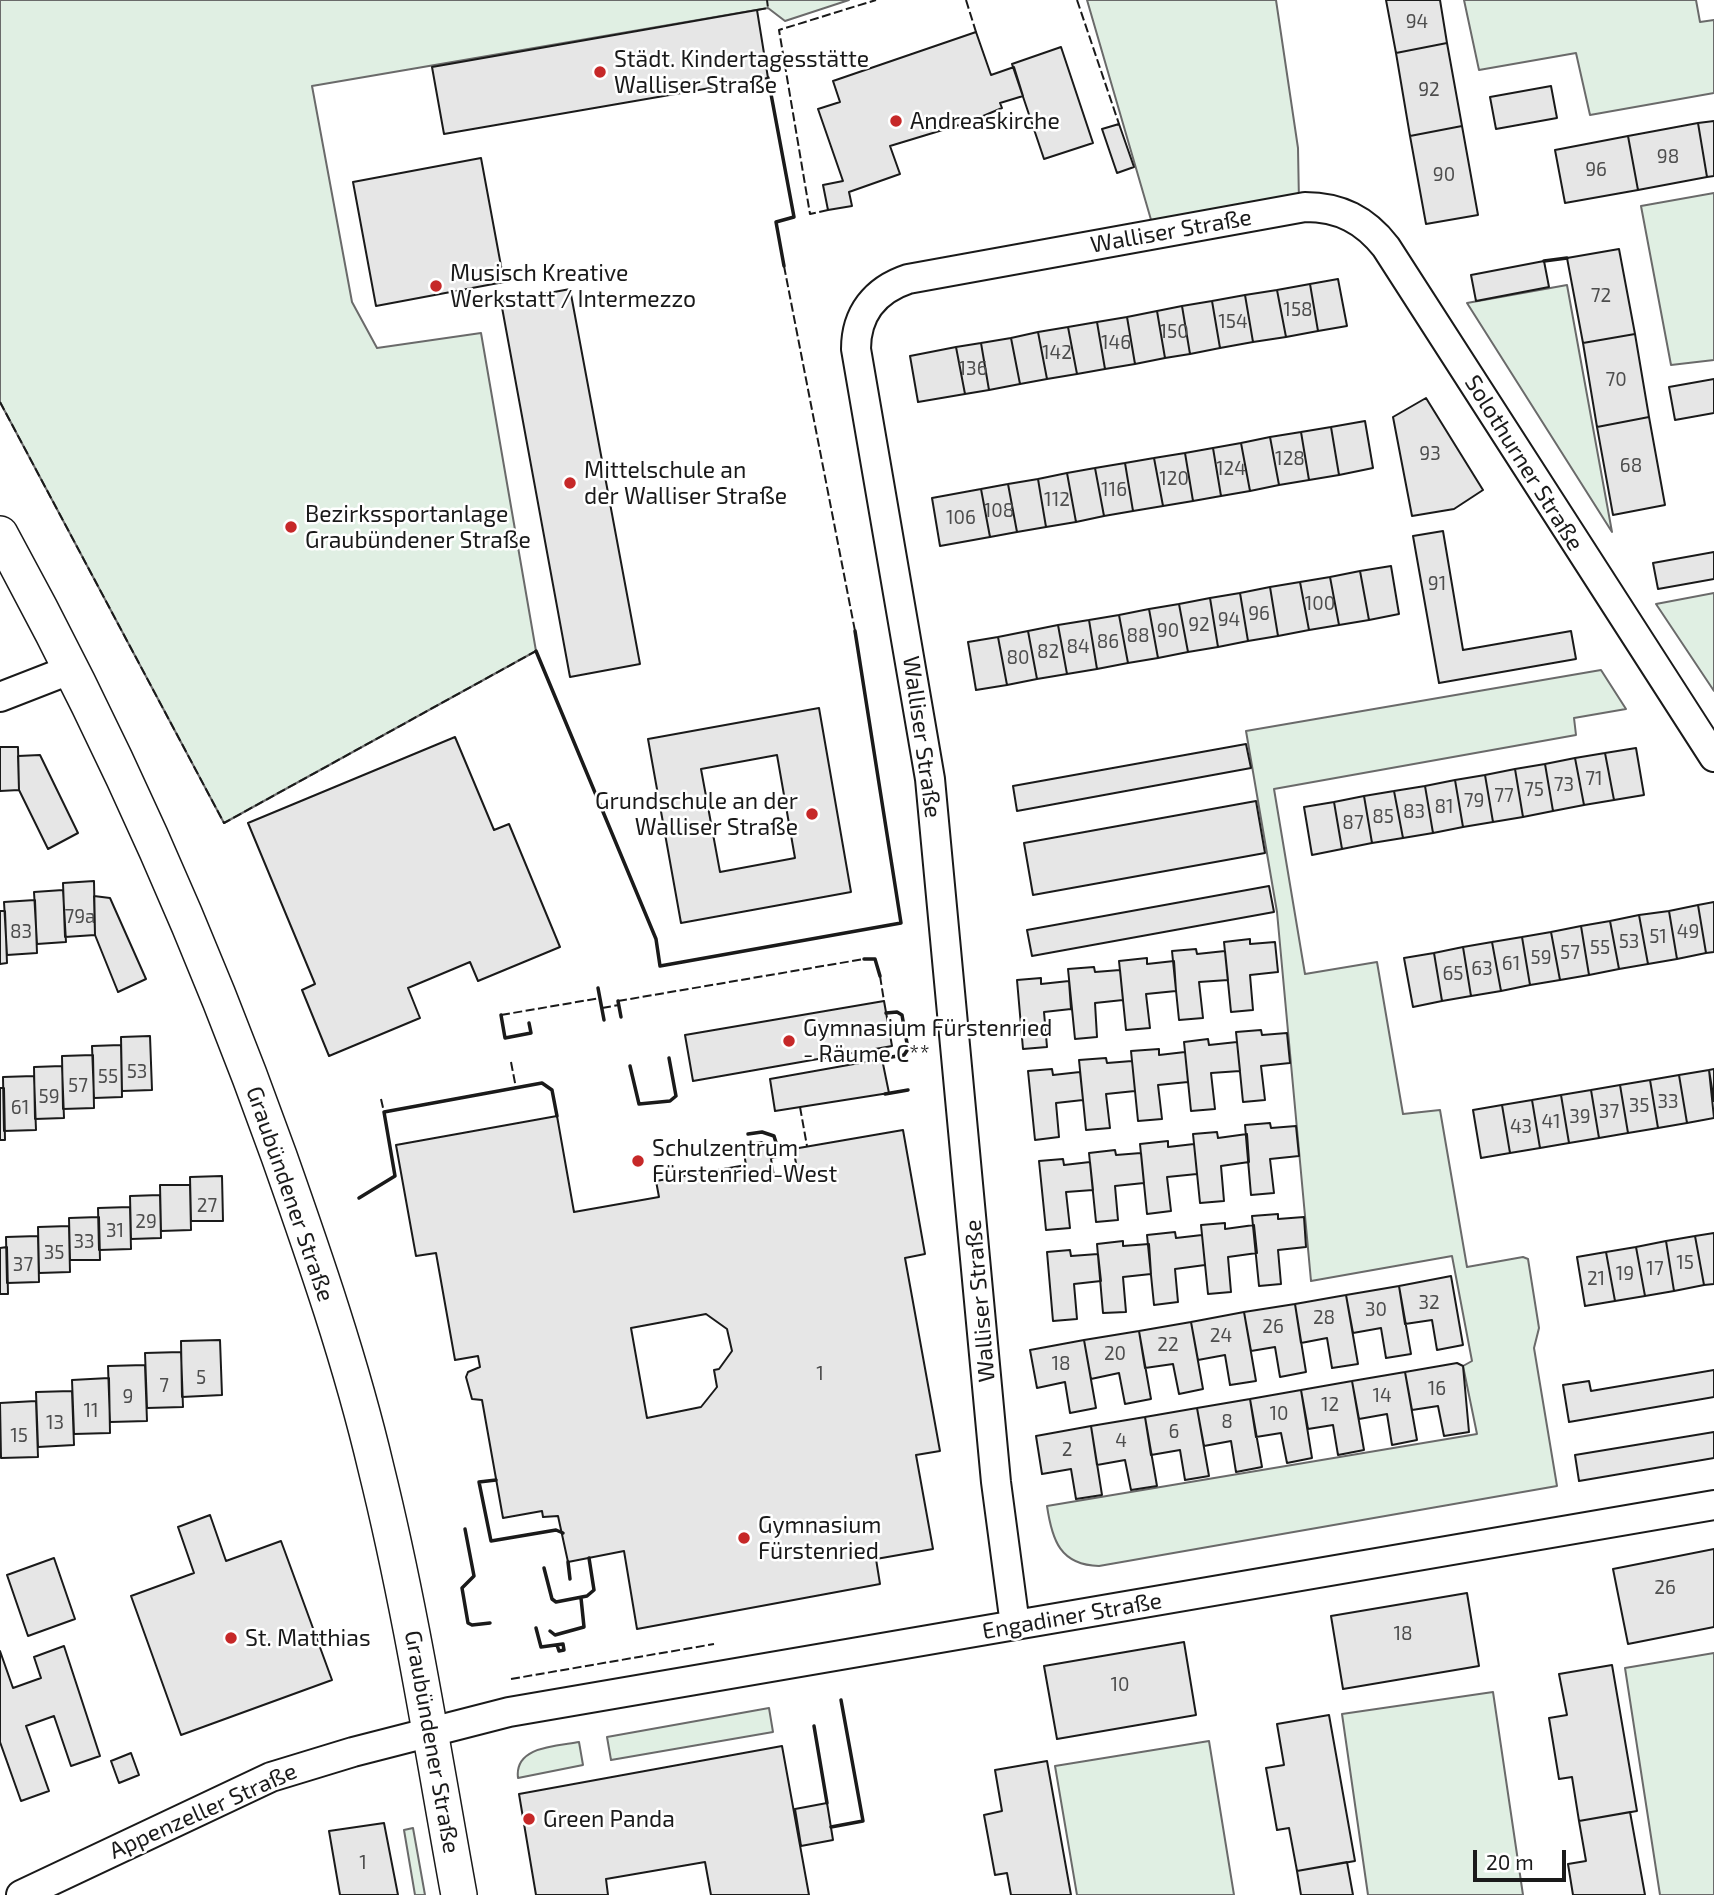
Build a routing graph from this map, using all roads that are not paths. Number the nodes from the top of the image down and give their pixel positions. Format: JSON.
{"nodes":[{"id":1,"x":1305,"y":207,"type":"joint"},
{"id":2,"x":0,"y":534,"type":"edge"},
{"id":3,"x":72,"y":669,"type":"junction"},
{"id":4,"x":0,"y":697,"type":"edge"},
{"id":5,"x":1714,"y":757,"type":"edge"},
{"id":6,"x":1714,"y":1505,"type":"edge"},
{"id":7,"x":1015,"y":1625,"type":"junction"},
{"id":8,"x":430,"y":1732,"type":"junction"},
{"id":9,"x":21,"y":1895,"type":"edge"},
{"id":10,"x":459,"y":1895,"type":"edge"}],
"edges":[{"from":1,"to":5,"type":"street","name":"Solothurner Straße"},
{"from":1,"to":7,"type":"street","name":"Walliser Straße"},
{"from":2,"to":3,"type":"street","name":"Graubündener Straße"},
{"from":3,"to":4,"type":"street"},
{"from":3,"to":8,"type":"street","name":"Graubündener Straße"},
{"from":6,"to":7,"type":"street","name":"Engadiner Straße"},
{"from":7,"to":8,"type":"street","name":"Engadiner Straße"},
{"from":8,"to":9,"type":"street","name":"Appenzeller Straße"},
{"from":8,"to":10,"type":"street","name":"Graubündener Straße"}]}
